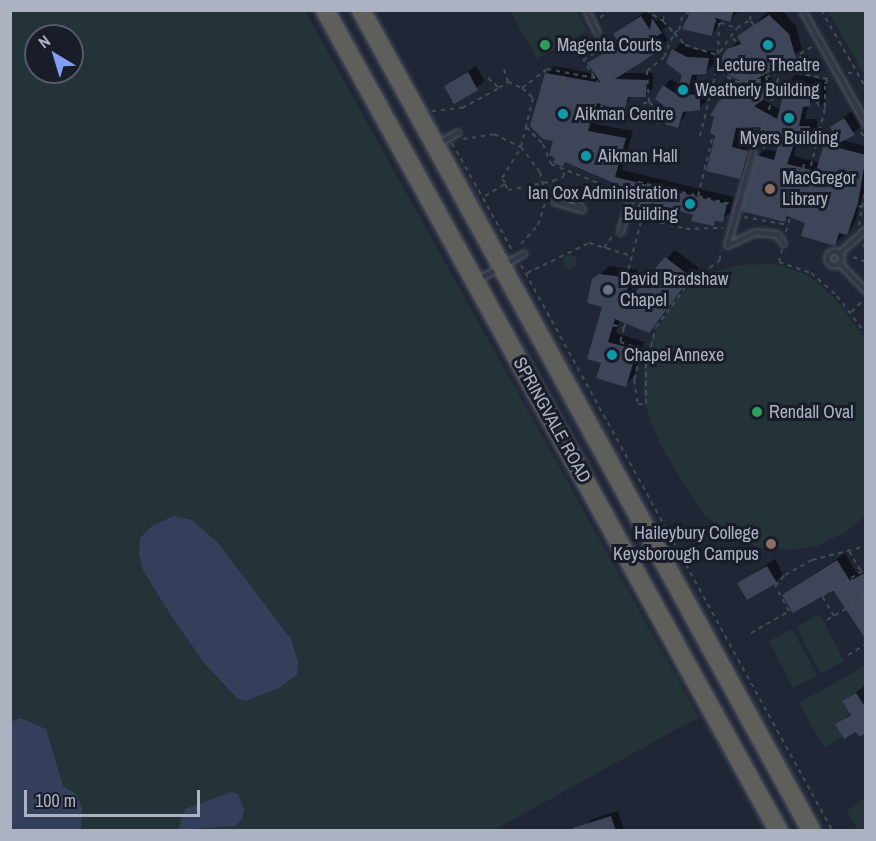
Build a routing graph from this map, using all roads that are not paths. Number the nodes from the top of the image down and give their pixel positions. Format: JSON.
{"nodes":[{"id":1,"x":325,"y":10,"type":"edge"},
{"id":2,"x":586,"y":10,"type":"edge"},
{"id":3,"x":802,"y":10,"type":"edge"},
{"id":4,"x":365,"y":13,"type":"edge"},
{"id":5,"x":597,"y":33,"type":"dead end"},
{"id":6,"x":866,"y":124,"type":"edge"},
{"id":7,"x":458,"y":132,"type":"dead end"},
{"id":8,"x":443,"y":146,"type":"junction"},
{"id":9,"x":753,"y":150,"type":"dead end"},
{"id":10,"x":633,"y":189,"type":"dead end"},
{"id":11,"x":554,"y":190,"type":"dead end"},
{"id":12,"x":554,"y":201,"type":"dead end"},
{"id":13,"x":866,"y":229,"type":"edge"},
{"id":14,"x":620,"y":232,"type":"dead end"},
{"id":15,"x":783,"y":243,"type":"road end"},
{"id":16,"x":524,"y":253,"type":"dead end"},
{"id":17,"x":840,"y":253,"type":"junction"},
{"id":18,"x":839,"y":263,"type":"junction"},
{"id":19,"x":500,"y":267,"type":"junction"},
{"id":20,"x":475,"y":281,"type":"junction"},
{"id":21,"x":866,"y":291,"type":"edge"},
{"id":22,"x":778,"y":831,"type":"edge"},
{"id":23,"x":811,"y":831,"type":"edge"}],
"edges":[{"from":1,"to":20,"type":"highway","name":"SPRINGVALE ROAD"},
{"from":2,"to":5,"type":"lane"},
{"from":3,"to":6,"type":"lane"},
{"from":4,"to":8,"type":"highway","name":"SPRINGVALE ROAD"},
{"from":7,"to":8,"type":"lane"},
{"from":8,"to":19,"type":"highway","name":"SPRINGVALE ROAD"},
{"from":9,"to":15,"type":"lane"},
{"from":10,"to":14,"type":"lane"},
{"from":11,"to":12,"type":"lane"},
{"from":13,"to":17,"type":"lane"},
{"from":16,"to":19,"type":"lane"},
{"from":17,"to":18,"type":"lane"},
{"from":17,"to":18,"type":"lane"},
{"from":18,"to":21,"type":"lane"},
{"from":19,"to":20,"type":"lane"},
{"from":19,"to":23,"type":"highway","name":"SPRINGVALE ROAD"},
{"from":20,"to":22,"type":"highway","name":"SPRINGVALE ROAD"}]}
